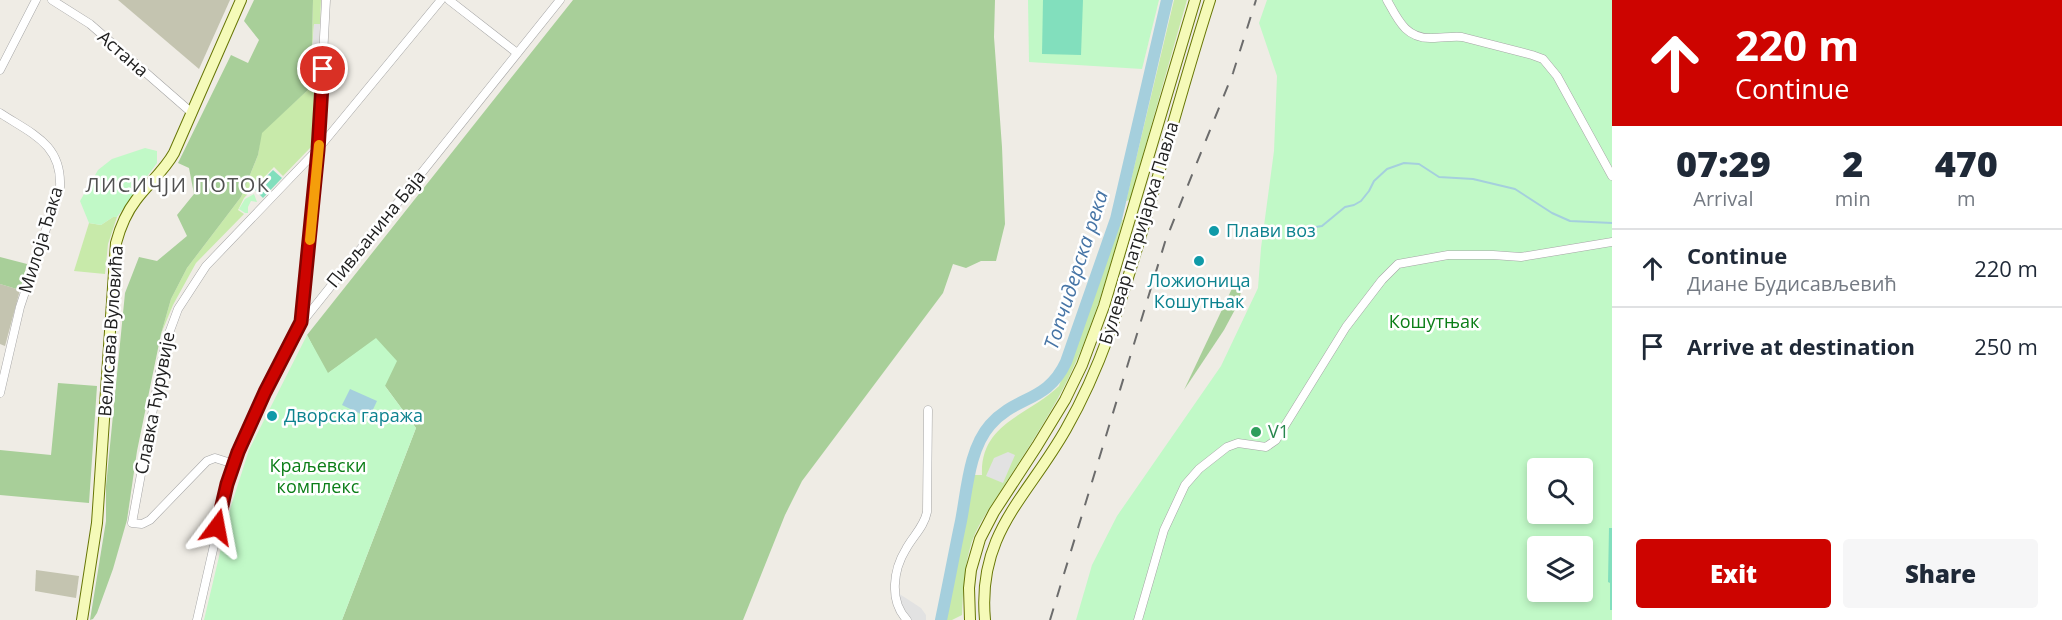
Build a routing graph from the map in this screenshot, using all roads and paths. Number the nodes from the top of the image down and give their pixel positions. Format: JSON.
{"nodes":[{"id":1,"x":36,"y":0,"type":"edge"},
{"id":2,"x":52,"y":0,"type":"edge"},
{"id":3,"x":241,"y":0,"type":"edge"},
{"id":4,"x":326,"y":0,"type":"edge"},
{"id":5,"x":441,"y":0,"type":"edge"},
{"id":6,"x":449,"y":0,"type":"edge"},
{"id":7,"x":560,"y":0,"type":"edge"},
{"id":8,"x":1195,"y":0,"type":"edge"},
{"id":9,"x":1210,"y":0,"type":"edge"},
{"id":10,"x":1387,"y":0,"type":"edge"},
{"id":11,"x":517,"y":53,"type":"junction"},
{"id":12,"x":0,"y":70,"type":"edge"},
{"id":13,"x":0,"y":113,"type":"edge"},
{"id":14,"x":192,"y":113,"type":"junction"},
{"id":15,"x":318,"y":150,"type":"junction"},
{"id":16,"x":1612,"y":176,"type":"edge"},
{"id":17,"x":1612,"y":242,"type":"edge"},
{"id":18,"x":301,"y":322,"type":"junction"},
{"id":19,"x":0,"y":393,"type":"edge"},
{"id":20,"x":928,"y":410,"type":"dead end"},
{"id":21,"x":234,"y":464,"type":"junction"},
{"id":22,"x":82,"y":620,"type":"edge"},
{"id":23,"x":197,"y":620,"type":"edge"},
{"id":24,"x":907,"y":620,"type":"edge"},
{"id":25,"x":970,"y":620,"type":"edge"},
{"id":26,"x":985,"y":620,"type":"edge"},
{"id":27,"x":1138,"y":620,"type":"edge"}],
"edges":[{"from":1,"to":12,"type":"street"},
{"from":2,"to":14,"type":"street","name":"Астана"},
{"from":3,"to":14,"type":"main road","name":"Велисава Вуловића"},
{"from":4,"to":15,"type":"street"},
{"from":5,"to":15,"type":"street","name":"Славка Ћурувије"},
{"from":6,"to":11,"type":"street"},
{"from":7,"to":11,"type":"street","name":"Пивљанина Баја"},
{"from":8,"to":25,"type":"main road","name":"Булевар патријарха Павла"},
{"from":9,"to":26,"type":"main road","name":"Булевар патријарха Павла"},
{"from":10,"to":16,"type":"street"},
{"from":11,"to":18,"type":"street","name":"Пивљанина Баја"},
{"from":13,"to":19,"type":"street","name":"Милоја Ђака"},
{"from":14,"to":22,"type":"main road","name":"Велисава Вуловића"},
{"from":15,"to":18,"type":"street"},
{"from":15,"to":21,"type":"street","name":"Славка Ћурувије"},
{"from":17,"to":27,"type":"street"},
{"from":18,"to":21,"type":"street","name":"Пивљанина Баја"},
{"from":20,"to":24,"type":"street"},
{"from":21,"to":23,"type":"street","name":"Пивљанина Баја"}]}
